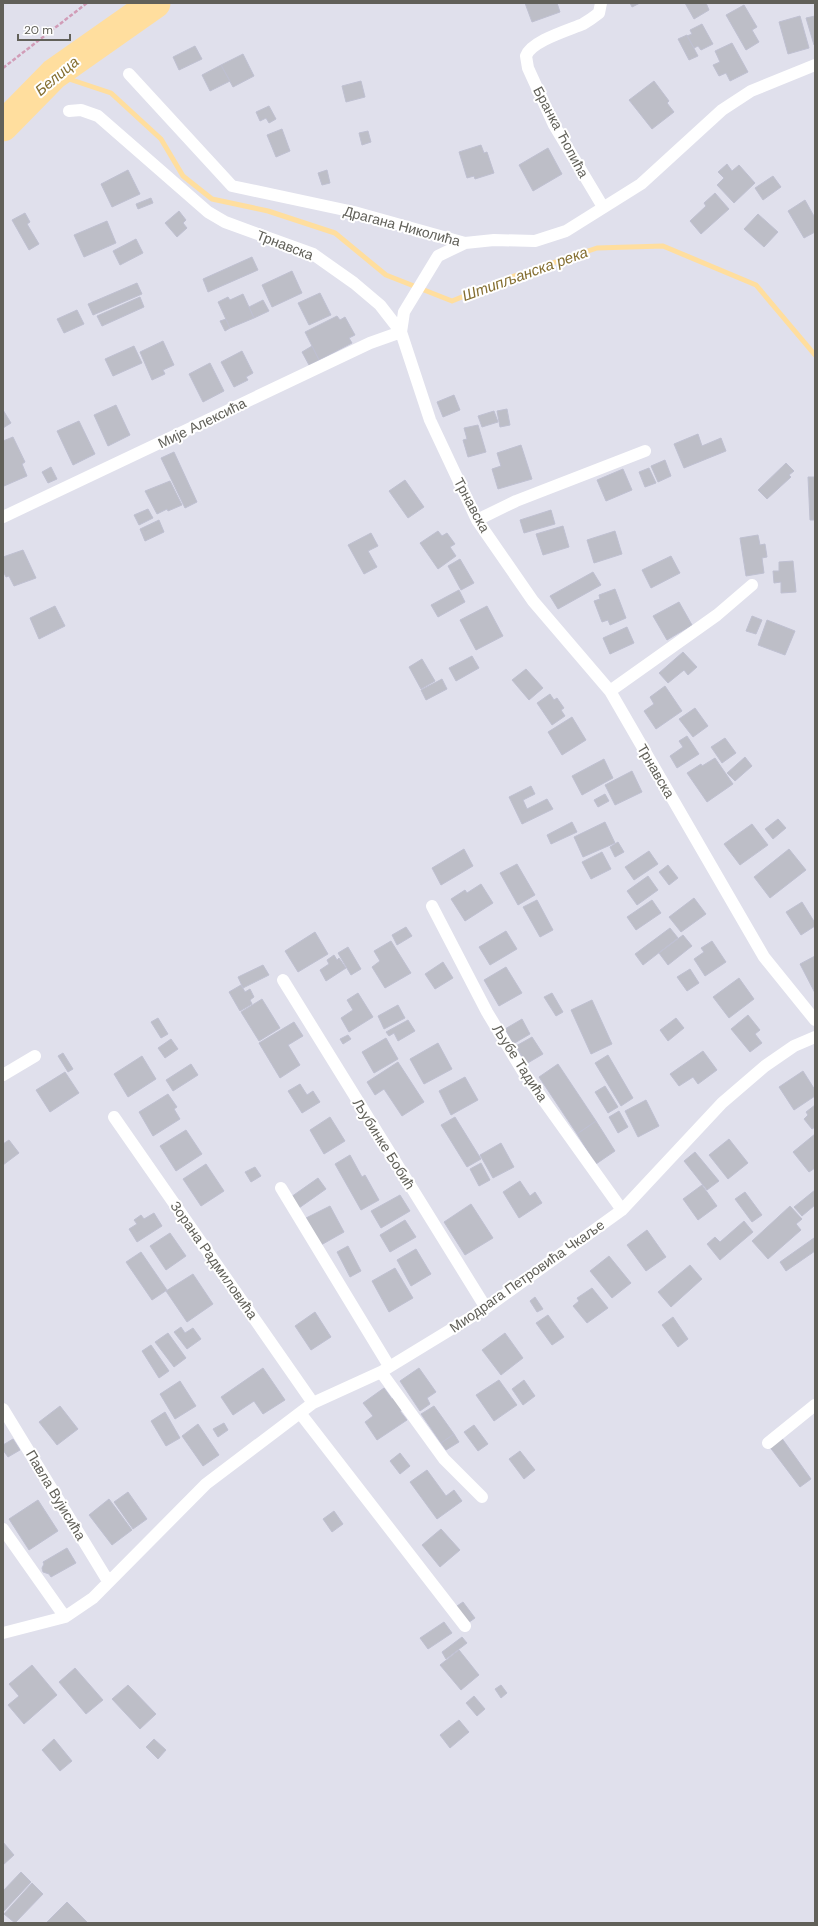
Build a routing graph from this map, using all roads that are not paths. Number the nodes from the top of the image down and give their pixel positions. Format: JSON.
{"nodes":[{"id":1,"x":601,"y":3,"type":"edge"},
{"id":2,"x":815,"y":65,"type":"edge"},
{"id":3,"x":129,"y":74,"type":"dead end"},
{"id":4,"x":69,"y":110,"type":"dead end"},
{"id":5,"x":603,"y":207,"type":"junction"},
{"id":6,"x":465,"y":243,"type":"junction"},
{"id":7,"x":401,"y":332,"type":"junction"},
{"id":8,"x":645,"y":451,"type":"dead end"},
{"id":9,"x":3,"y":517,"type":"edge"},
{"id":10,"x":477,"y":520,"type":"junction"},
{"id":11,"x":752,"y":585,"type":"dead end"},
{"id":12,"x":610,"y":691,"type":"junction"},
{"id":13,"x":432,"y":906,"type":"dead end"},
{"id":14,"x":283,"y":980,"type":"dead end"},
{"id":15,"x":815,"y":1020,"type":"edge"},
{"id":16,"x":815,"y":1037,"type":"edge"},
{"id":17,"x":35,"y":1056,"type":"dead end"},
{"id":18,"x":3,"y":1075,"type":"edge"},
{"id":19,"x":114,"y":1117,"type":"dead end"},
{"id":20,"x":281,"y":1188,"type":"dead end"},
{"id":21,"x":622,"y":1210,"type":"junction"},
{"id":22,"x":486,"y":1308,"type":"junction"},
{"id":23,"x":385,"y":1369,"type":"junction"},
{"id":24,"x":313,"y":1403,"type":"junction"},
{"id":25,"x":815,"y":1406,"type":"edge"},
{"id":26,"x":3,"y":1409,"type":"edge"},
{"id":27,"x":300,"y":1413,"type":"junction"},
{"id":28,"x":768,"y":1443,"type":"dead end"},
{"id":29,"x":482,"y":1497,"type":"dead end"},
{"id":30,"x":3,"y":1529,"type":"edge"},
{"id":31,"x":108,"y":1581,"type":"junction"},
{"id":32,"x":65,"y":1617,"type":"junction"},
{"id":33,"x":465,"y":1626,"type":"dead end"},
{"id":34,"x":3,"y":1633,"type":"edge"}],
"edges":[{"from":1,"to":5,"type":"street","name":"Бранка Ћопића"},
{"from":2,"to":5,"type":"street","name":"Драгана Николића"},
{"from":3,"to":6,"type":"street","name":"Драгана Николића"},
{"from":4,"to":7,"type":"street","name":"Трнавска"},
{"from":5,"to":6,"type":"street","name":"Драгана Николића"},
{"from":6,"to":7,"type":"street"},
{"from":7,"to":9,"type":"street","name":"Мије Алексића"},
{"from":7,"to":10,"type":"street","name":"Трнавска"},
{"from":8,"to":10,"type":"street"},
{"from":10,"to":12,"type":"street","name":"Трнавска"},
{"from":11,"to":12,"type":"street"},
{"from":12,"to":15,"type":"street","name":"Трнавска"},
{"from":13,"to":21,"type":"street","name":"Љубе Тадића"},
{"from":14,"to":22,"type":"street","name":"Љубинке Бобић"},
{"from":16,"to":21,"type":"street","name":"Миодрага Петровића Чкаље"},
{"from":17,"to":18,"type":"street"},
{"from":19,"to":24,"type":"street","name":"Зорана Радмиловића"},
{"from":20,"to":23,"type":"street"},
{"from":21,"to":22,"type":"street","name":"Миодрага Петровића Чкаље"},
{"from":22,"to":23,"type":"street","name":"Миодрага Петровића Чкаље"},
{"from":23,"to":24,"type":"street","name":"Миодрага Петровића Чкаље"},
{"from":23,"to":29,"type":"street"},
{"from":24,"to":27,"type":"street","name":"Миодрага Петровића Чкаље"},
{"from":25,"to":28,"type":"street"},
{"from":26,"to":31,"type":"street","name":"Павла Вујисића"},
{"from":27,"to":31,"type":"street","name":"Миодрага Петровића Чкаље"},
{"from":27,"to":33,"type":"street"},
{"from":30,"to":32,"type":"street"},
{"from":31,"to":32,"type":"street","name":"Миодрага Петровића Чкаље"},
{"from":32,"to":34,"type":"street","name":"Миодрага Петровића Чкаље"}]}
